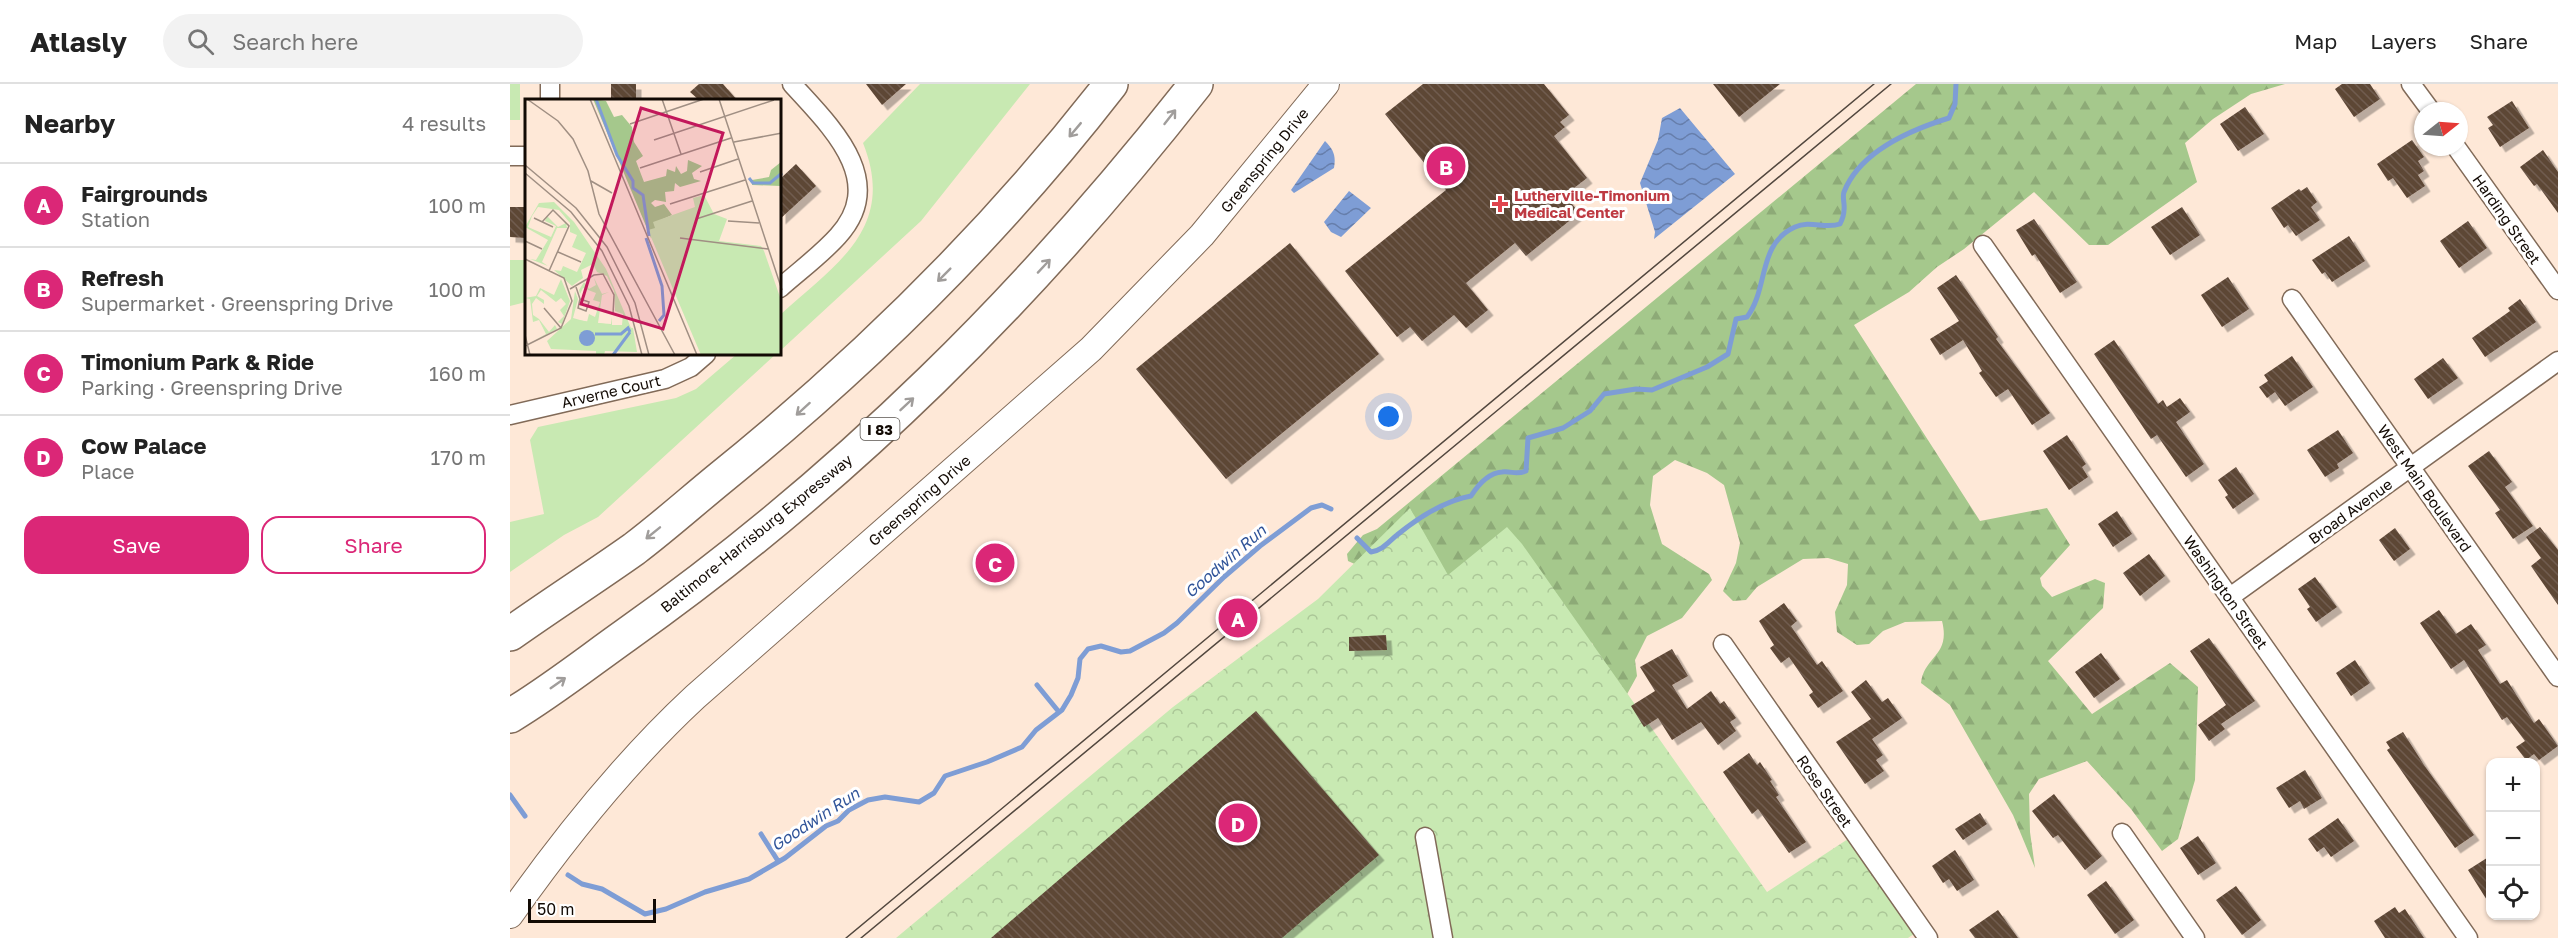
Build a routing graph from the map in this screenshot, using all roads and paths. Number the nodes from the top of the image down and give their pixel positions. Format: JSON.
{"nodes":[{"id":1,"x":792,"y":84,"type":"edge"},
{"id":2,"x":1111,"y":84,"type":"edge"},
{"id":3,"x":1196,"y":84,"type":"edge"},
{"id":4,"x":1326,"y":84,"type":"edge"},
{"id":5,"x":2411,"y":84,"type":"edge"},
{"id":6,"x":2424,"y":102,"type":"edge"},
{"id":7,"x":2462,"y":156,"type":"edge"},
{"id":8,"x":1983,"y":245,"type":"dead end"},
{"id":9,"x":782,"y":286,"type":"edge"},
{"id":10,"x":2558,"y":290,"type":"edge"},
{"id":11,"x":2292,"y":299,"type":"dead end"},
{"id":12,"x":704,"y":356,"type":"edge"},
{"id":13,"x":2558,"y":361,"type":"edge"},
{"id":14,"x":510,"y":415,"type":"edge"},
{"id":15,"x":2410,"y":468,"type":"junction"},
{"id":16,"x":2230,"y":597,"type":"junction"},
{"id":17,"x":510,"y":634,"type":"edge"},
{"id":18,"x":1723,"y":644,"type":"dead end"},
{"id":19,"x":2558,"y":677,"type":"edge"},
{"id":20,"x":510,"y":716,"type":"edge"},
{"id":21,"x":2122,"y":833,"type":"dead end"},
{"id":22,"x":1425,"y":837,"type":"dead end"},
{"id":23,"x":510,"y":915,"type":"edge"},
{"id":24,"x":1443,"y":938,"type":"edge"},
{"id":25,"x":1928,"y":938,"type":"edge"},
{"id":26,"x":2195,"y":938,"type":"edge"},
{"id":27,"x":2468,"y":938,"type":"edge"}],
"edges":[{"from":1,"to":9,"type":"street"},
{"from":2,"to":17,"type":"highway","one_way":true},
{"from":20,"to":3,"type":"highway","name":"Baltimore-Harrisburg Expressway","number":"I 83","one_way":true},
{"from":4,"to":23,"type":"main road","name":"Greenspring Drive"},
{"from":5,"to":6,"type":"street"},
{"from":7,"to":10,"type":"street","name":"Harding Street"},
{"from":8,"to":16,"type":"street","name":"Washington Street"},
{"from":11,"to":15,"type":"street","name":"West Main Boulevard"},
{"from":12,"to":14,"type":"street","name":"Arverne Court"},
{"from":13,"to":15,"type":"street","name":"Broad Avenue"},
{"from":15,"to":16,"type":"street","name":"Broad Avenue"},
{"from":15,"to":19,"type":"street","name":"West Main Boulevard"},
{"from":16,"to":27,"type":"street","name":"Washington Street"},
{"from":18,"to":25,"type":"street","name":"Rose Street"},
{"from":21,"to":26,"type":"street"},
{"from":22,"to":24,"type":"street"}]}
